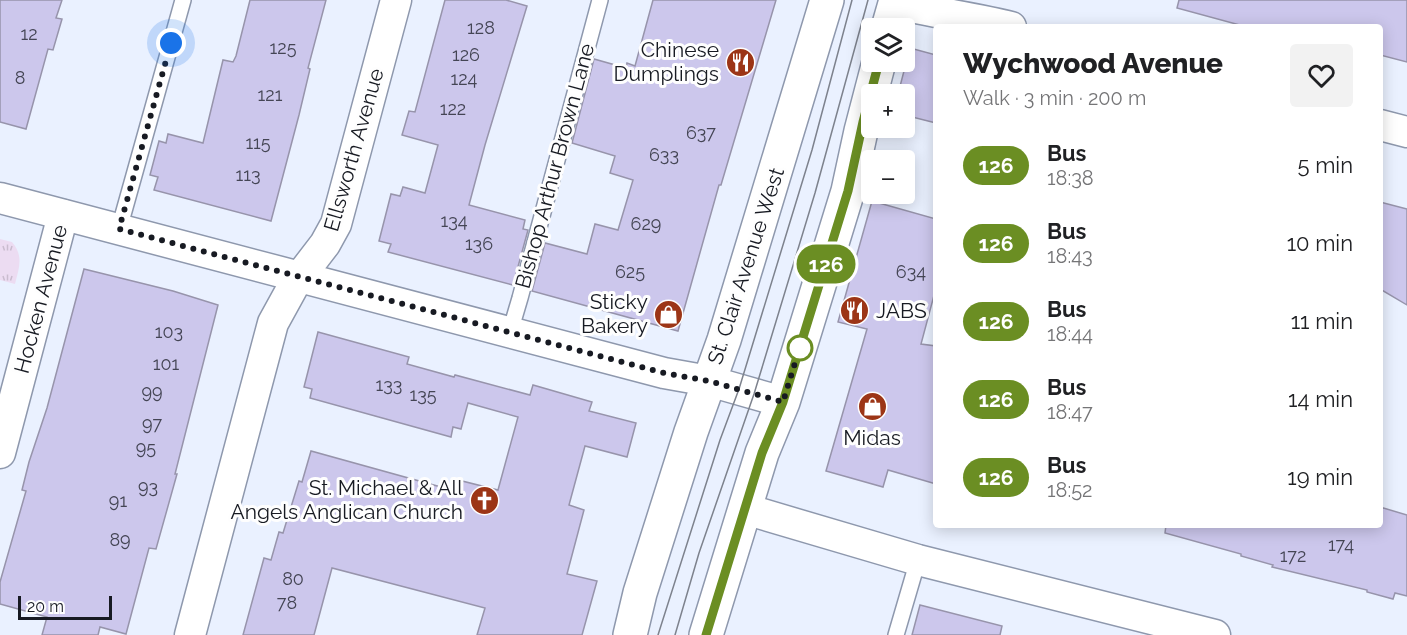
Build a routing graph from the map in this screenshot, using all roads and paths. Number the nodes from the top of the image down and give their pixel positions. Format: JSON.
{"nodes":[{"id":1,"x":183,"y":0,"type":"edge"},
{"id":2,"x":396,"y":0,"type":"edge"},
{"id":3,"x":600,"y":0,"type":"edge"},
{"id":4,"x":827,"y":0,"type":"edge"},
{"id":5,"x":893,"y":11,"type":"edge"},
{"id":6,"x":1000,"y":24,"type":"edge"},
{"id":7,"x":876,"y":72,"type":"edge"},
{"id":8,"x":1383,"y":126,"type":"edge"},
{"id":9,"x":1407,"y":132,"type":"edge"},
{"id":10,"x":0,"y":198,"type":"edge"},
{"id":11,"x":63,"y":215,"type":"junction"},
{"id":12,"x":119,"y":229,"type":"junction"},
{"id":13,"x":300,"y":276,"type":"junction"},
{"id":14,"x":510,"y":332,"type":"junction"},
{"id":15,"x":709,"y":381,"type":"junction"},
{"id":16,"x":783,"y":402,"type":"junction"},
{"id":17,"x":0,"y":453,"type":"edge"},
{"id":18,"x":745,"y":508,"type":"junction"},
{"id":19,"x":918,"y":560,"type":"junction"},
{"id":20,"x":190,"y":635,"type":"edge"},
{"id":21,"x":630,"y":635,"type":"edge"},
{"id":22,"x":706,"y":635,"type":"edge"},
{"id":23,"x":896,"y":635,"type":"edge"},
{"id":24,"x":1215,"y":635,"type":"edge"}],
"edges":[{"from":1,"to":12,"type":"lane"},
{"from":2,"to":13,"type":"street","name":"Ellsworth Avenue"},
{"from":3,"to":14,"type":"lane","name":"Bishop Arthur Brown Lane"},
{"from":4,"to":15,"type":"main road","name":"St. Clair Avenue West"},
{"from":5,"to":6,"type":"street"},
{"from":7,"to":16,"type":"main road"},
{"from":8,"to":9,"type":"street"},
{"from":10,"to":11,"type":"street"},
{"from":11,"to":12,"type":"street"},
{"from":11,"to":17,"type":"street","name":"Hocken Avenue"},
{"from":12,"to":13,"type":"street"},
{"from":13,"to":14,"type":"street"},
{"from":13,"to":20,"type":"street","name":"Ellsworth Avenue"},
{"from":14,"to":15,"type":"street"},
{"from":15,"to":16,"type":"street"},
{"from":15,"to":21,"type":"main road","name":"St. Clair Avenue West"},
{"from":16,"to":18,"type":"main road"},
{"from":18,"to":19,"type":"street"},
{"from":18,"to":22,"type":"main road"},
{"from":19,"to":23,"type":"lane"},
{"from":19,"to":24,"type":"street"}]}
